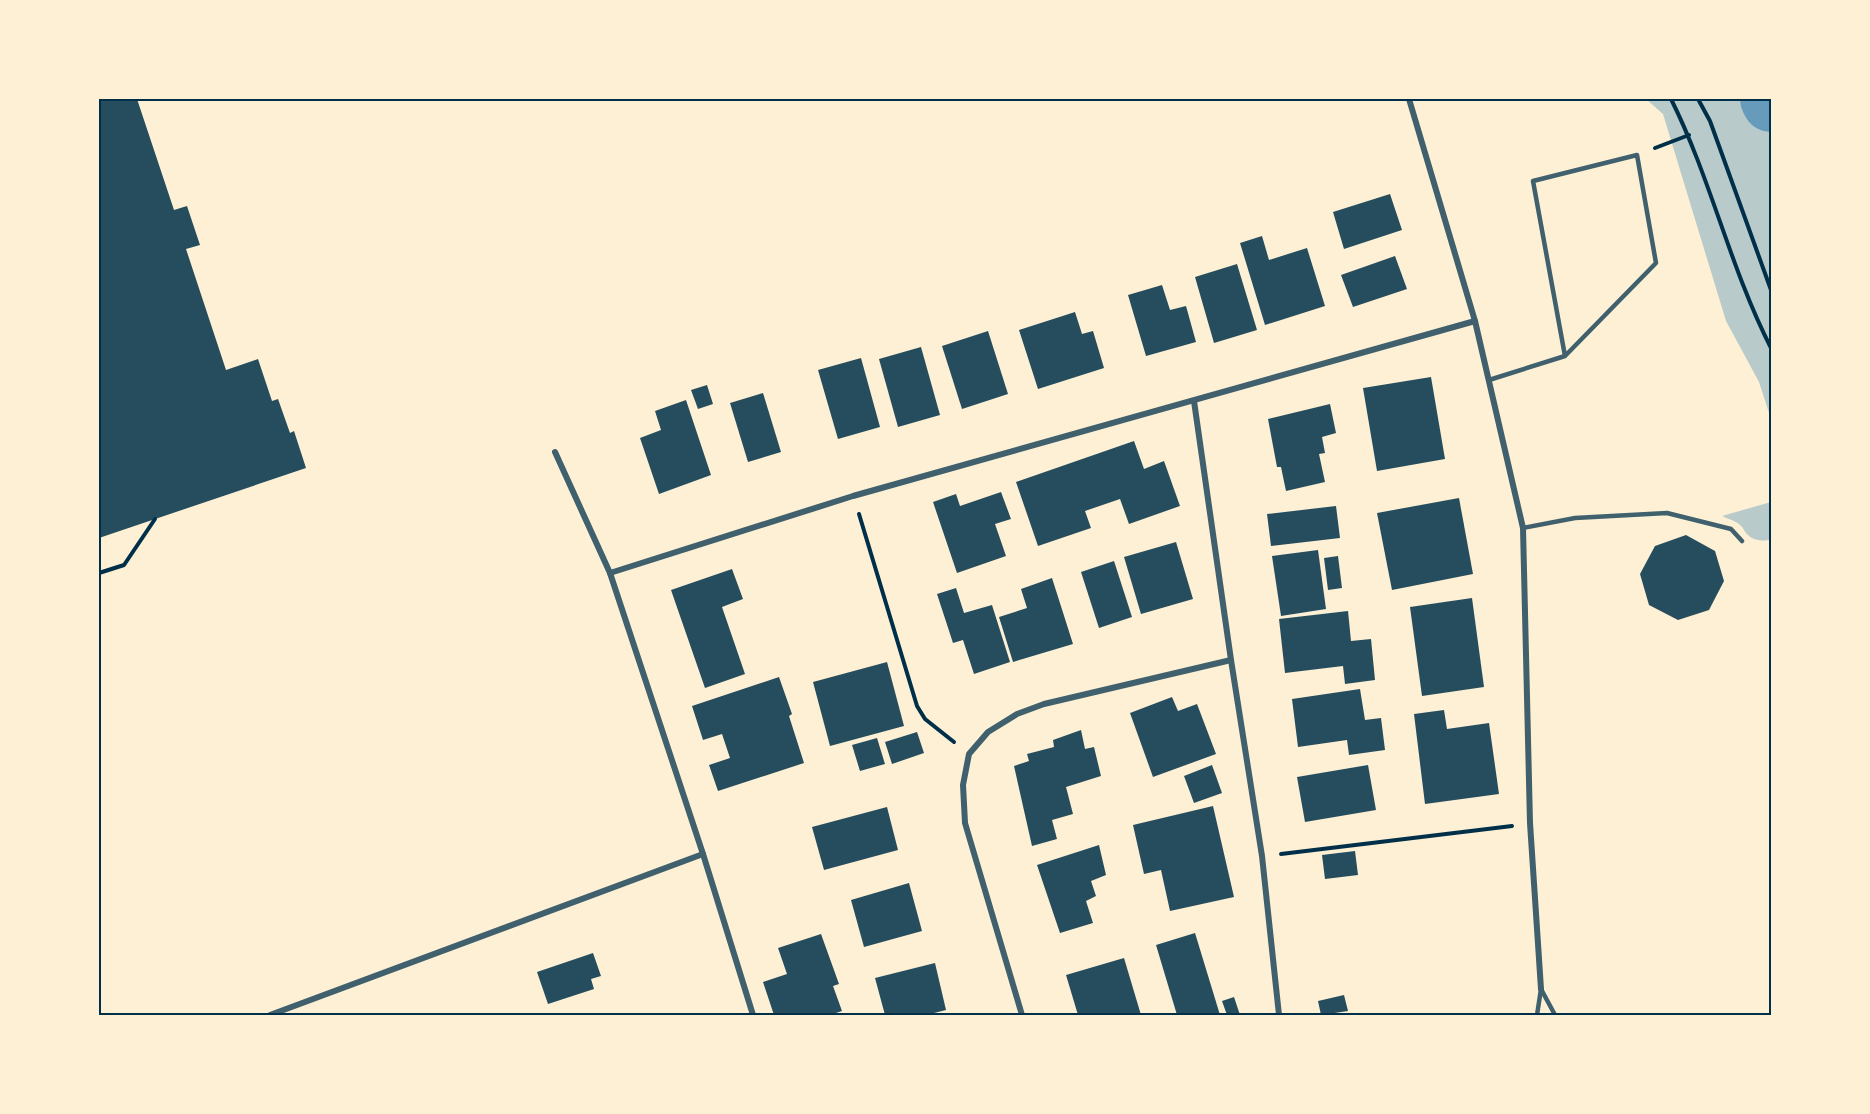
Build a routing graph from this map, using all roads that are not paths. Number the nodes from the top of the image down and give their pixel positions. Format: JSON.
{"nodes":[{"id":1,"x":1409,"y":99,"type":"edge"},
{"id":2,"x":1475,"y":321,"type":"junction"},
{"id":3,"x":1565,"y":356,"type":"junction"},
{"id":4,"x":1489,"y":380,"type":"junction"},
{"id":5,"x":1194,"y":401,"type":"junction"},
{"id":6,"x":555,"y":452,"type":"dead end"},
{"id":7,"x":1523,"y":528,"type":"junction"},
{"id":8,"x":1742,"y":542,"type":"dead end"},
{"id":9,"x":610,"y":573,"type":"junction"},
{"id":10,"x":1231,"y":660,"type":"junction"},
{"id":11,"x":703,"y":854,"type":"junction"},
{"id":12,"x":1541,"y":989,"type":"junction"},
{"id":13,"x":270,"y":1015,"type":"edge"},
{"id":14,"x":753,"y":1015,"type":"edge"},
{"id":15,"x":1022,"y":1015,"type":"edge"},
{"id":16,"x":1279,"y":1015,"type":"edge"},
{"id":17,"x":1537,"y":1015,"type":"edge"},
{"id":18,"x":1555,"y":1015,"type":"edge"}],
"edges":[{"from":1,"to":2,"type":"street"},
{"from":2,"to":4,"type":"street"},
{"from":2,"to":5,"type":"street"},
{"from":3,"to":3,"type":"lane"},
{"from":3,"to":4,"type":"lane"},
{"from":4,"to":7,"type":"street"},
{"from":5,"to":9,"type":"street"},
{"from":5,"to":10,"type":"street"},
{"from":6,"to":9,"type":"street"},
{"from":7,"to":8,"type":"lane"},
{"from":7,"to":12,"type":"street"},
{"from":9,"to":11,"type":"street"},
{"from":10,"to":15,"type":"street"},
{"from":10,"to":16,"type":"street"},
{"from":11,"to":13,"type":"street"},
{"from":11,"to":14,"type":"street"},
{"from":12,"to":17,"type":"lane"},
{"from":12,"to":18,"type":"lane"}]}
